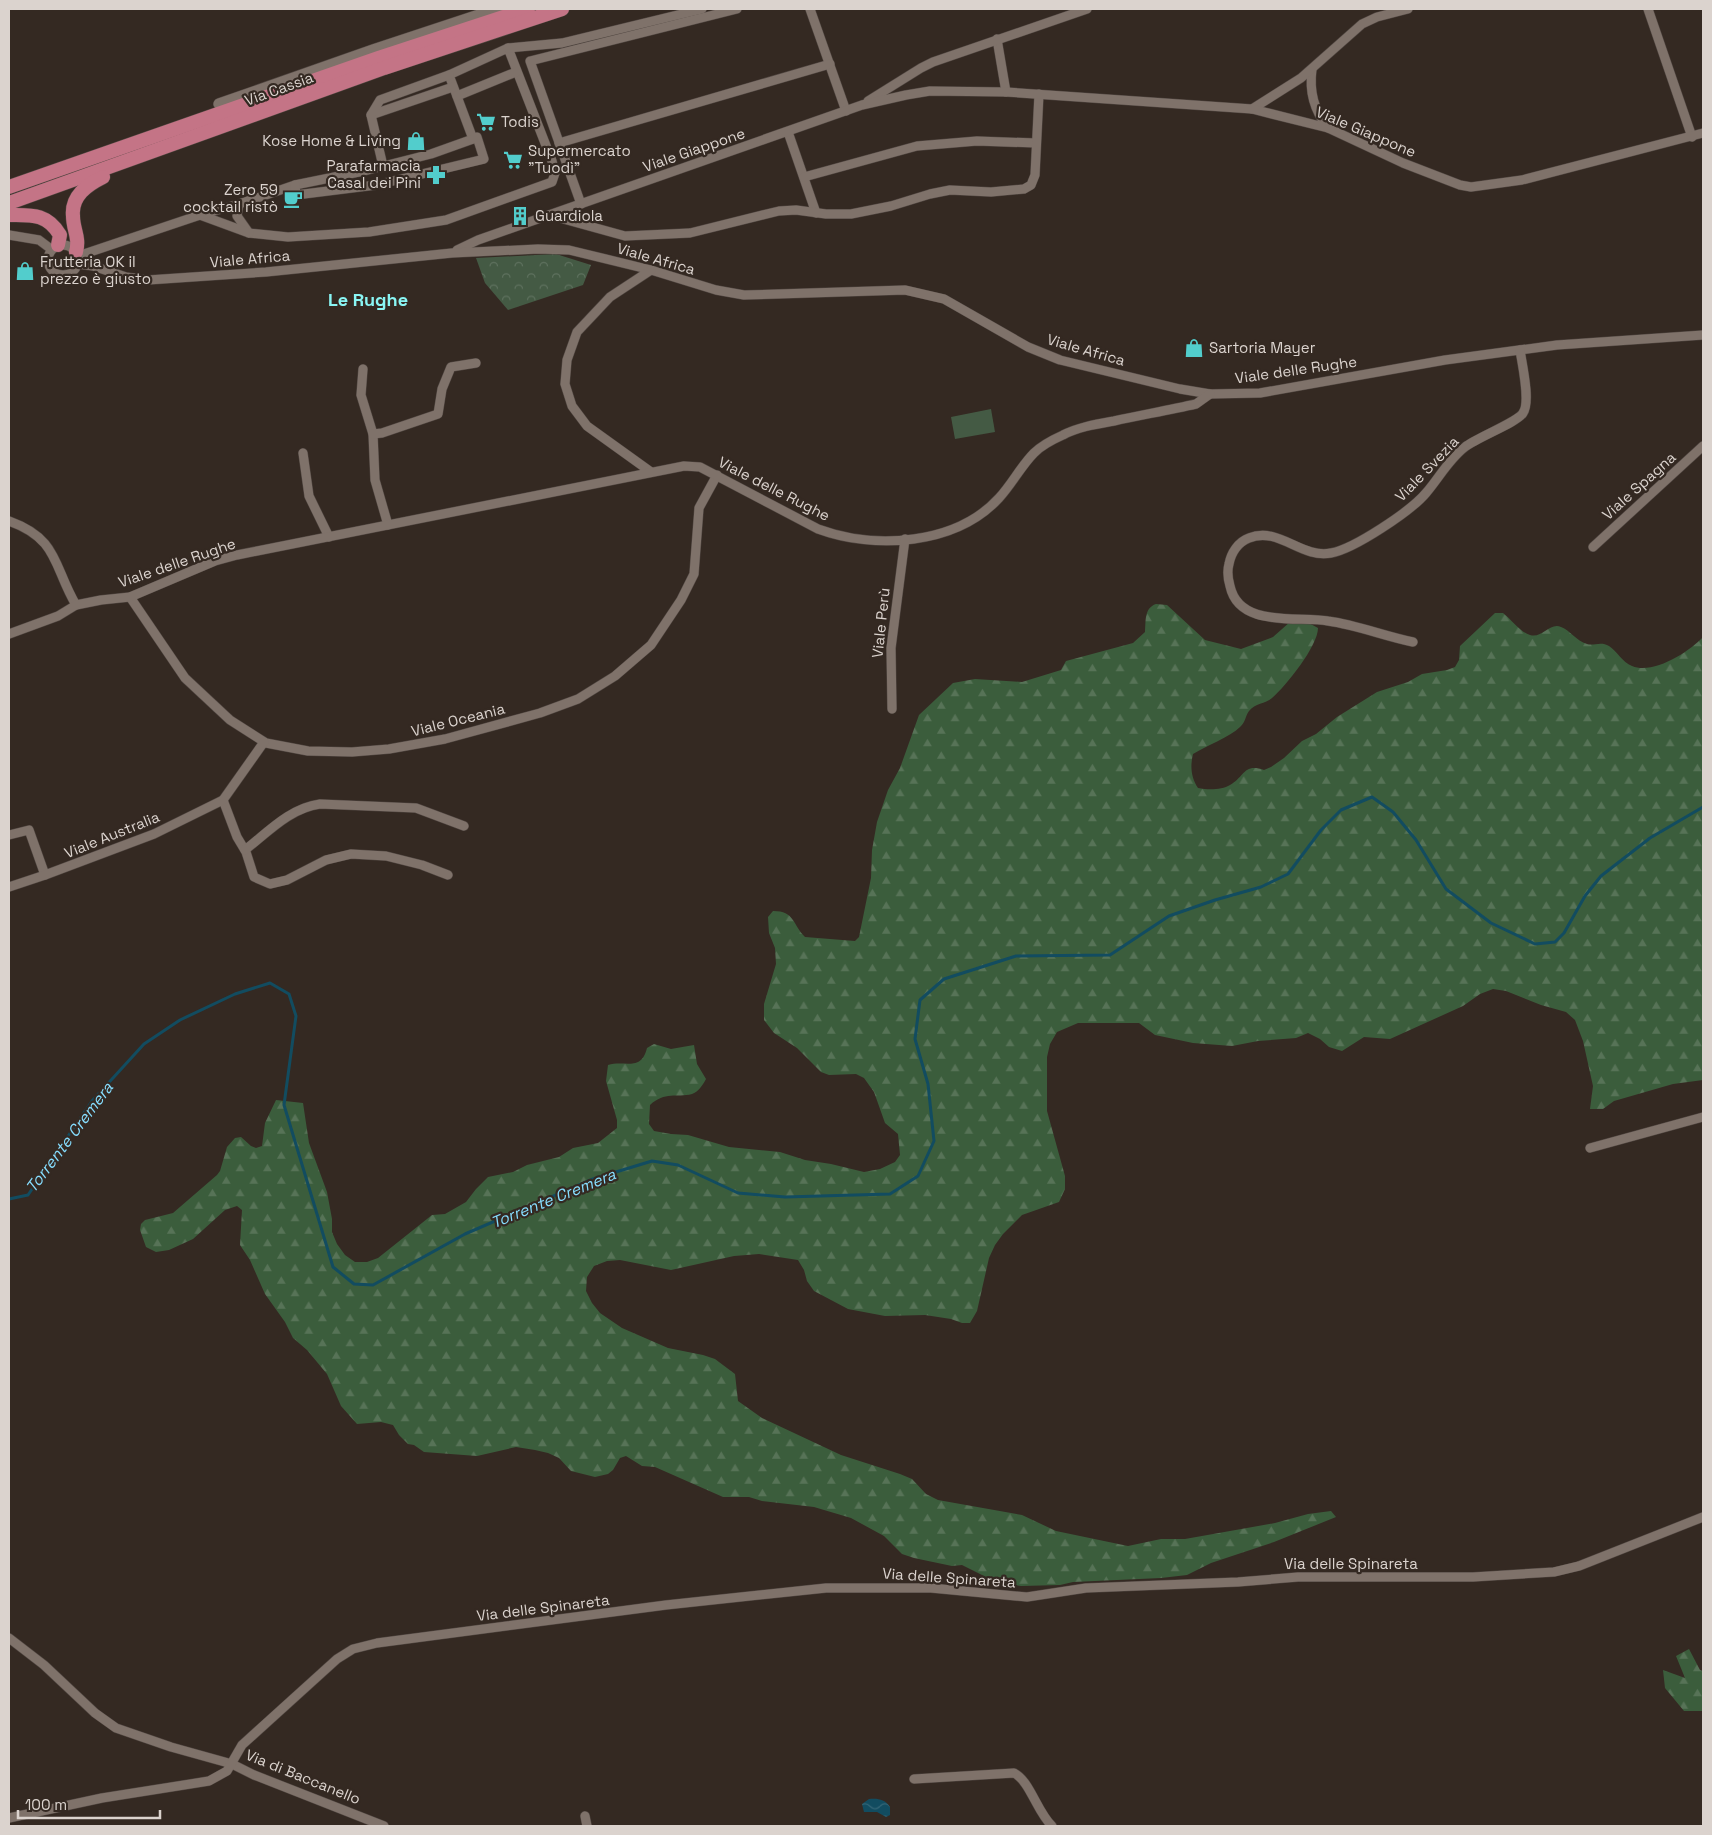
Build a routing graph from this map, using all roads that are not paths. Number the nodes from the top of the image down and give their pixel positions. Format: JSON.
{"nodes":[{"id":1,"x":497,"y":9,"type":"edge"},
{"id":2,"x":528,"y":9,"type":"edge"},
{"id":3,"x":562,"y":9,"type":"edge"},
{"id":4,"x":702,"y":9,"type":"edge"},
{"id":5,"x":737,"y":9,"type":"edge"},
{"id":6,"x":810,"y":9,"type":"edge"},
{"id":7,"x":1087,"y":9,"type":"edge"},
{"id":8,"x":1408,"y":9,"type":"edge"},
{"id":9,"x":1648,"y":9,"type":"edge"},
{"id":10,"x":997,"y":39,"type":"junction"},
{"id":11,"x":508,"y":48,"type":"junction"},
{"id":12,"x":830,"y":64,"type":"junction"},
{"id":13,"x":1312,"y":69,"type":"junction"},
{"id":14,"x":516,"y":72,"type":"junction"},
{"id":15,"x":448,"y":75,"type":"junction"},
{"id":16,"x":453,"y":87,"type":"junction"},
{"id":17,"x":1006,"y":92,"type":"junction"},
{"id":18,"x":1039,"y":94,"type":"junction"},
{"id":19,"x":457,"y":96,"type":"junction"},
{"id":20,"x":219,"y":104,"type":"joint"},
{"id":21,"x":862,"y":105,"type":"junction"},
{"id":22,"x":1252,"y":109,"type":"junction"},
{"id":23,"x":846,"y":111,"type":"junction"},
{"id":24,"x":371,"y":116,"type":"junction"},
{"id":25,"x":1328,"y":128,"type":"junction"},
{"id":26,"x":788,"y":132,"type":"junction"},
{"id":27,"x":1703,"y":133,"type":"edge"},
{"id":28,"x":1692,"y":137,"type":"junction"},
{"id":29,"x":473,"y":139,"type":"junction"},
{"id":30,"x":559,"y":143,"type":"junction"},
{"id":31,"x":1036,"y":143,"type":"junction"},
{"id":32,"x":126,"y":161,"type":"junction"},
{"id":33,"x":68,"y":166,"type":"junction"},
{"id":34,"x":384,"y":166,"type":"junction"},
{"id":35,"x":804,"y":177,"type":"junction"},
{"id":36,"x":295,"y":185,"type":"junction"},
{"id":37,"x":9,"y":187,"type":"edge"},
{"id":38,"x":9,"y":203,"type":"edge"},
{"id":39,"x":239,"y":204,"type":"junction"},
{"id":40,"x":581,"y":204,"type":"junction"},
{"id":41,"x":816,"y":213,"type":"junction"},
{"id":42,"x":549,"y":214,"type":"junction"},
{"id":43,"x":9,"y":215,"type":"edge"},
{"id":44,"x":200,"y":215,"type":"junction"},
{"id":45,"x":249,"y":233,"type":"junction"},
{"id":46,"x":9,"y":235,"type":"edge"},
{"id":47,"x":55,"y":247,"type":"junction"},
{"id":48,"x":452,"y":253,"type":"junction"},
{"id":49,"x":78,"y":257,"type":"junction"},
{"id":50,"x":651,"y":270,"type":"junction"},
{"id":51,"x":1703,"y":335,"type":"edge"},
{"id":52,"x":1520,"y":350,"type":"junction"},
{"id":53,"x":476,"y":363,"type":"dead end"},
{"id":54,"x":363,"y":369,"type":"dead end"},
{"id":55,"x":1210,"y":394,"type":"junction"},
{"id":56,"x":373,"y":434,"type":"junction"},
{"id":57,"x":1703,"y":446,"type":"edge"},
{"id":58,"x":304,"y":453,"type":"dead end"},
{"id":59,"x":651,"y":472,"type":"junction"},
{"id":60,"x":717,"y":475,"type":"junction"},
{"id":61,"x":9,"y":521,"type":"edge"},
{"id":62,"x":388,"y":525,"type":"junction"},
{"id":63,"x":329,"y":537,"type":"junction"},
{"id":64,"x":905,"y":539,"type":"junction"},
{"id":65,"x":1592,"y":547,"type":"dead end"},
{"id":66,"x":130,"y":597,"type":"junction"},
{"id":67,"x":76,"y":606,"type":"junction"},
{"id":68,"x":9,"y":634,"type":"edge"},
{"id":69,"x":1413,"y":642,"type":"dead end"},
{"id":70,"x":892,"y":709,"type":"dead end"},
{"id":71,"x":264,"y":742,"type":"junction"},
{"id":72,"x":223,"y":800,"type":"junction"},
{"id":73,"x":464,"y":826,"type":"dead end"},
{"id":74,"x":9,"y":835,"type":"edge"},
{"id":75,"x":245,"y":850,"type":"junction"},
{"id":76,"x":448,"y":875,"type":"dead end"},
{"id":77,"x":46,"y":876,"type":"junction"},
{"id":78,"x":9,"y":886,"type":"edge"},
{"id":79,"x":1703,"y":1117,"type":"edge"},
{"id":80,"x":1590,"y":1148,"type":"dead end"},
{"id":81,"x":1703,"y":1517,"type":"edge"},
{"id":82,"x":9,"y":1638,"type":"edge"},
{"id":83,"x":232,"y":1764,"type":"junction"},
{"id":84,"x":914,"y":1779,"type":"dead end"},
{"id":85,"x":585,"y":1816,"type":"dead end"},
{"id":86,"x":9,"y":1818,"type":"edge"},
{"id":87,"x":384,"y":1826,"type":"edge"},
{"id":88,"x":587,"y":1826,"type":"edge"},
{"id":89,"x":1052,"y":1826,"type":"edge"}],
"edges":[{"from":1,"to":20,"type":"street"},
{"from":2,"to":33,"type":"highway","name":"Via Cassia"},
{"from":3,"to":32,"type":"highway","name":"Via Cassia"},
{"from":4,"to":11,"type":"street"},
{"from":5,"to":30,"type":"street"},
{"from":6,"to":12,"type":"street"},
{"from":7,"to":10,"type":"street","name":"Viale Giappone"},
{"from":8,"to":13,"type":"street"},
{"from":9,"to":28,"type":"street"},
{"from":10,"to":17,"type":"street"},
{"from":10,"to":21,"type":"street","name":"Viale Giappone"},
{"from":11,"to":14,"type":"street"},
{"from":11,"to":15,"type":"street"},
{"from":12,"to":23,"type":"street"},
{"from":12,"to":30,"type":"street"},
{"from":13,"to":22,"type":"street"},
{"from":13,"to":25,"type":"street"},
{"from":14,"to":19,"type":"street"},
{"from":14,"to":45,"type":"street","name":"Viale Africa"},
{"from":15,"to":16,"type":"street"},
{"from":15,"to":24,"type":"street"},
{"from":16,"to":19,"type":"street"},
{"from":16,"to":24,"type":"street"},
{"from":17,"to":18,"type":"street","name":"Viale Giappone"},
{"from":17,"to":21,"type":"street","name":"Viale Giappone"},
{"from":18,"to":22,"type":"street","name":"Viale Giappone"},
{"from":18,"to":31,"type":"street"},
{"from":19,"to":29,"type":"street"},
{"from":20,"to":33,"type":"highway"},
{"from":21,"to":23,"type":"street","name":"Viale Giappone"},
{"from":22,"to":25,"type":"street","name":"Viale Giappone"},
{"from":23,"to":26,"type":"street","name":"Viale Giappone"},
{"from":24,"to":34,"type":"street"},
{"from":25,"to":28,"type":"street","name":"Viale Giappone"},
{"from":26,"to":35,"type":"street"},
{"from":26,"to":40,"type":"street","name":"Viale Giappone"},
{"from":27,"to":28,"type":"street","name":"Viale Giappone"},
{"from":29,"to":34,"type":"street"},
{"from":29,"to":36,"type":"street"},
{"from":30,"to":40,"type":"street"},
{"from":31,"to":35,"type":"street"},
{"from":31,"to":41,"type":"street"},
{"from":32,"to":38,"type":"highway","name":"Via Cassia"},
{"from":32,"to":49,"type":"highway"},
{"from":33,"to":37,"type":"highway","name":"Via Cassia"},
{"from":34,"to":36,"type":"street"},
{"from":35,"to":41,"type":"street"},
{"from":36,"to":39,"type":"street"},
{"from":39,"to":44,"type":"street"},
{"from":39,"to":45,"type":"street","name":"Viale Africa"},
{"from":40,"to":42,"type":"street","name":"Viale Giappone"},
{"from":41,"to":42,"type":"street"},
{"from":42,"to":48,"type":"street","name":"Viale Giappone"},
{"from":43,"to":47,"type":"highway"},
{"from":44,"to":45,"type":"street"},
{"from":44,"to":49,"type":"street"},
{"from":46,"to":47,"type":"street","name":"Viale Africa"},
{"from":47,"to":49,"type":"street","name":"Viale Africa"},
{"from":47,"to":49,"type":"street"},
{"from":48,"to":49,"type":"street","name":"Viale Africa"},
{"from":48,"to":50,"type":"street","name":"Viale Africa"},
{"from":50,"to":55,"type":"street","name":"Viale Africa"},
{"from":50,"to":59,"type":"street"},
{"from":51,"to":52,"type":"street","name":"Viale delle Rughe"},
{"from":52,"to":55,"type":"street","name":"Viale delle Rughe"},
{"from":52,"to":69,"type":"street","name":"Viale Svezia"},
{"from":53,"to":56,"type":"street"},
{"from":54,"to":56,"type":"street"},
{"from":55,"to":64,"type":"street","name":"Viale delle Rughe"},
{"from":56,"to":62,"type":"street"},
{"from":57,"to":65,"type":"street","name":"Viale Spagna"},
{"from":58,"to":63,"type":"street"},
{"from":59,"to":60,"type":"street","name":"Viale delle Rughe"},
{"from":59,"to":62,"type":"street","name":"Viale delle Rughe"},
{"from":60,"to":64,"type":"street","name":"Viale delle Rughe"},
{"from":60,"to":71,"type":"street","name":"Viale Oceania"},
{"from":61,"to":67,"type":"street"},
{"from":62,"to":63,"type":"street","name":"Viale delle Rughe"},
{"from":63,"to":66,"type":"street","name":"Viale delle Rughe"},
{"from":64,"to":70,"type":"street","name":"Viale Perù"},
{"from":66,"to":67,"type":"street","name":"Viale delle Rughe"},
{"from":66,"to":71,"type":"street","name":"Viale Oceania"},
{"from":67,"to":68,"type":"street","name":"Viale delle Rughe"},
{"from":71,"to":72,"type":"street","name":"Viale Australia"},
{"from":72,"to":75,"type":"street"},
{"from":72,"to":77,"type":"street","name":"Viale Australia"},
{"from":73,"to":75,"type":"street"},
{"from":74,"to":77,"type":"street"},
{"from":75,"to":76,"type":"street"},
{"from":77,"to":78,"type":"street","name":"Viale Australia"},
{"from":79,"to":80,"type":"street"},
{"from":81,"to":83,"type":"street","name":"Via delle Spinareta"},
{"from":82,"to":83,"type":"street"},
{"from":83,"to":86,"type":"street","name":"Via di Baccanello"},
{"from":83,"to":87,"type":"street","name":"Via di Baccanello"},
{"from":84,"to":89,"type":"street"},
{"from":85,"to":88,"type":"street"}]}
